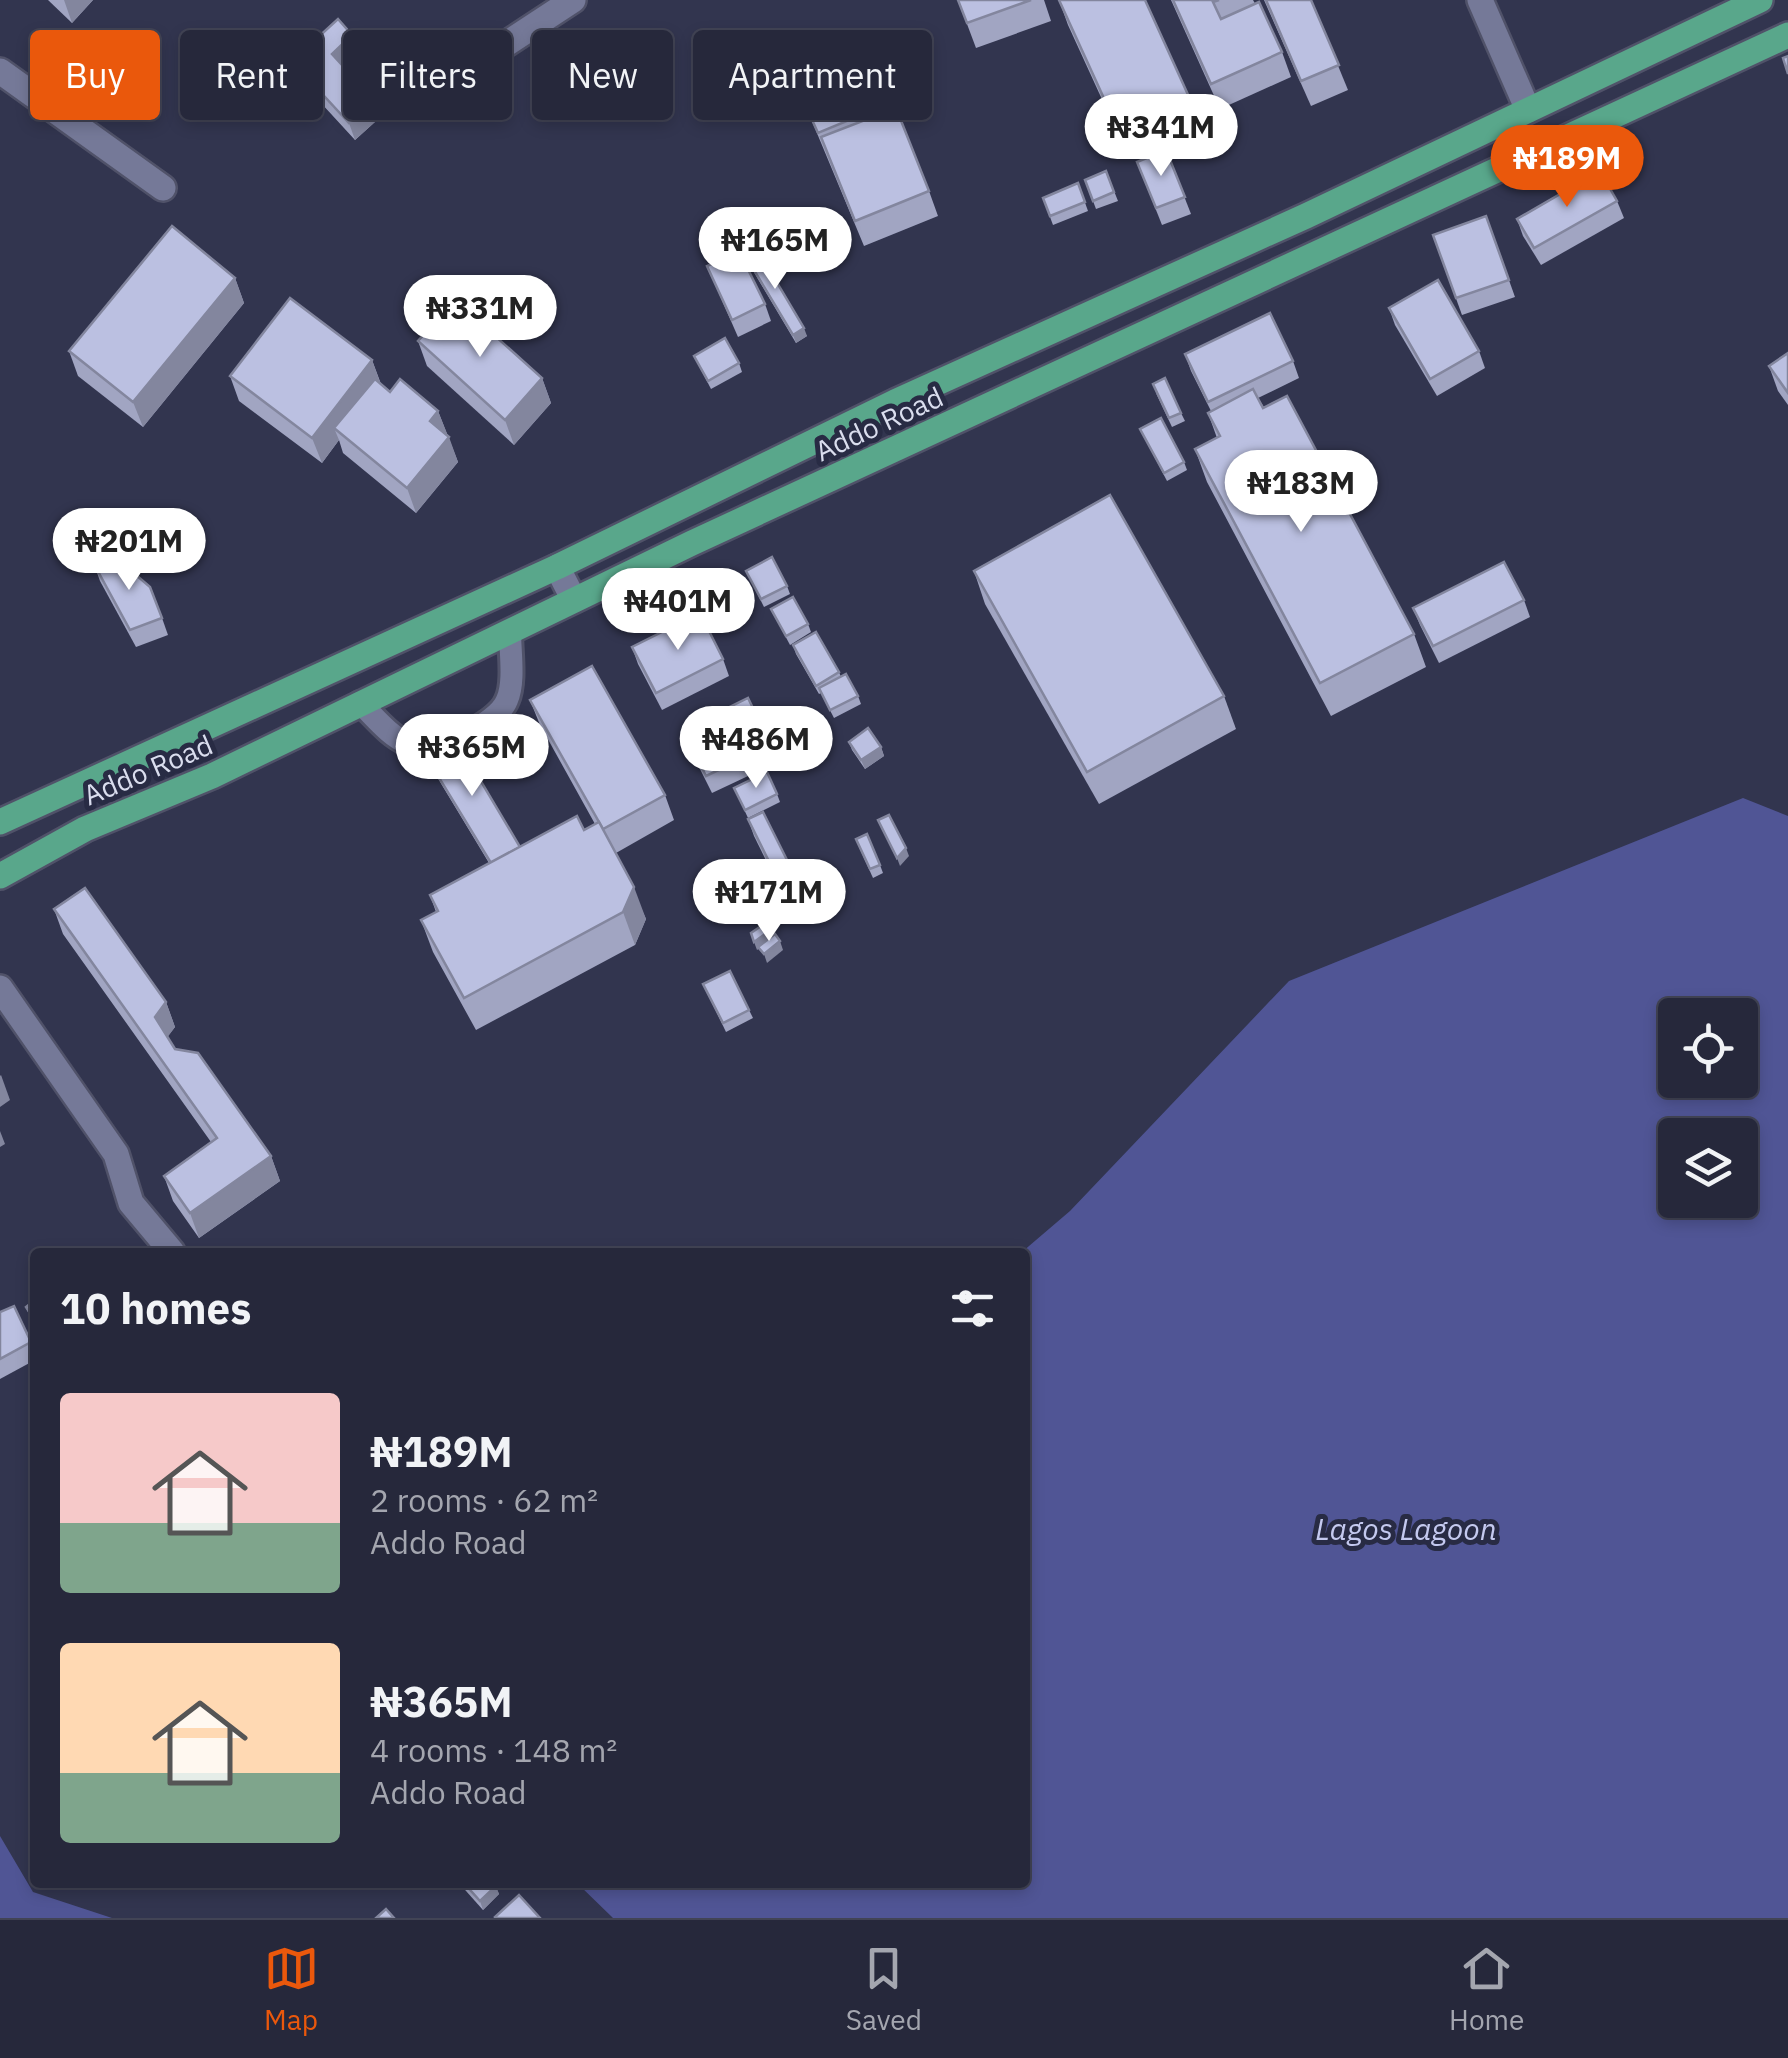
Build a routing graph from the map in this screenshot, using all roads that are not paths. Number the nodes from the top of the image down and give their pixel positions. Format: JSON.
{"nodes":[{"id":1,"x":573,"y":0,"type":"edge"},
{"id":2,"x":1480,"y":0,"type":"edge"},
{"id":3,"x":1760,"y":0,"type":"edge"},
{"id":4,"x":1788,"y":36,"type":"edge"},
{"id":5,"x":512,"y":40,"type":"edge"},
{"id":6,"x":0,"y":71,"type":"edge"},
{"id":7,"x":1528,"y":110,"type":"junction"},
{"id":8,"x":162,"y":188,"type":"dead end"},
{"id":9,"x":557,"y":567,"type":"junction"},
{"id":10,"x":574,"y":600,"type":"junction"},
{"id":11,"x":510,"y":631,"type":"junction"},
{"id":12,"x":360,"y":704,"type":"junction"},
{"id":13,"x":0,"y":822,"type":"edge"},
{"id":14,"x":0,"y":876,"type":"edge"},
{"id":15,"x":0,"y":988,"type":"edge"},
{"id":16,"x":169,"y":1248,"type":"edge"}],
"edges":[{"from":1,"to":5,"type":"street"},
{"from":2,"to":7,"type":"street"},
{"from":3,"to":7,"type":"main road","name":"Addo Road"},
{"from":4,"to":10,"type":"main road","name":"Addo Road"},
{"from":6,"to":8,"type":"street"},
{"from":7,"to":9,"type":"main road","name":"Addo Road"},
{"from":9,"to":10,"type":"street"},
{"from":9,"to":13,"type":"main road","name":"Addo Road"},
{"from":10,"to":11,"type":"main road","name":"Addo Road"},
{"from":11,"to":12,"type":"main road","name":"Addo Road"},
{"from":11,"to":12,"type":"lane"},
{"from":12,"to":14,"type":"main road","name":"Addo Road"},
{"from":15,"to":16,"type":"street"}]}
